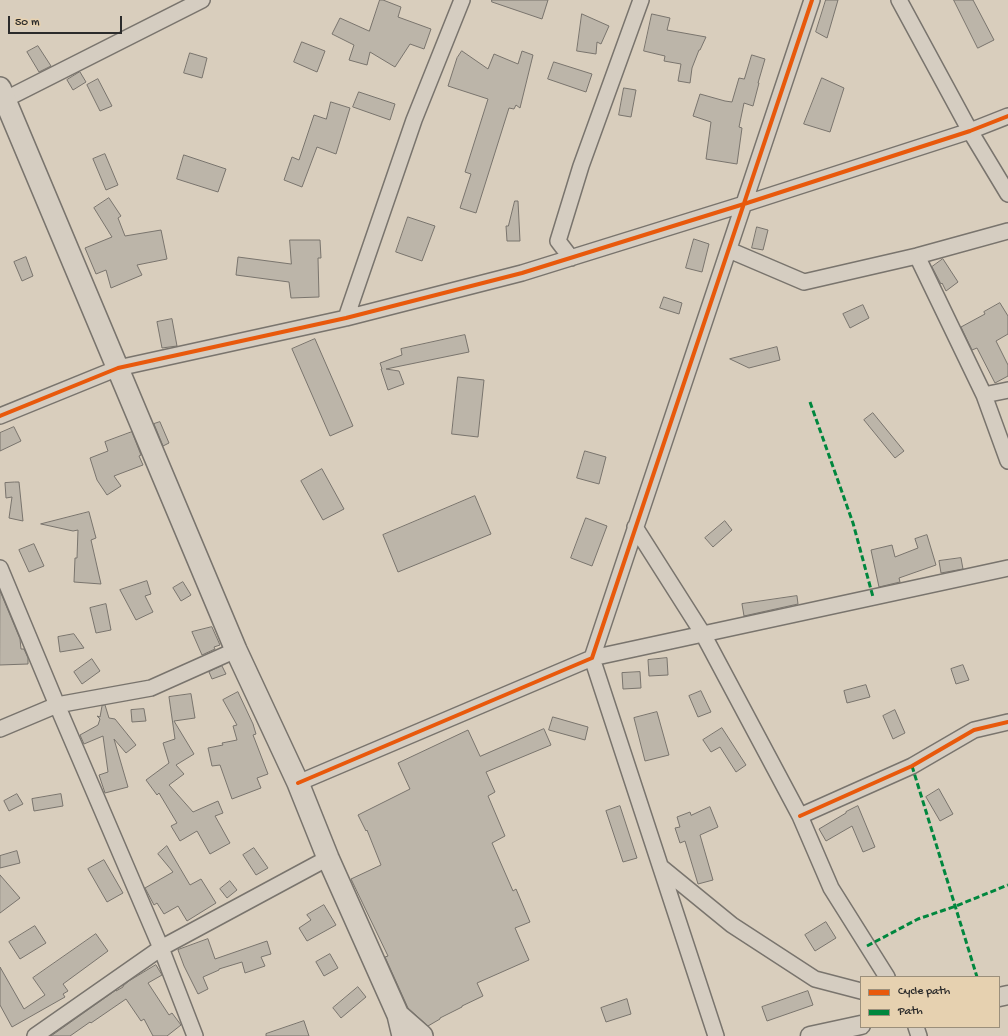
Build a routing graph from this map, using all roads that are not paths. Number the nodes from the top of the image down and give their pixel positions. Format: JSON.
{"nodes":[{"id":1,"x":202,"y":0,"type":"edge"},
{"id":2,"x":462,"y":0,"type":"edge"},
{"id":3,"x":640,"y":0,"type":"edge"},
{"id":4,"x":812,"y":0,"type":"edge"},
{"id":5,"x":899,"y":0,"type":"edge"},
{"id":6,"x":2,"y":96,"type":"edge"},
{"id":7,"x":1008,"y":116,"type":"edge"},
{"id":8,"x":970,"y":131,"type":"junction"},
{"id":9,"x":1008,"y":194,"type":"edge"},
{"id":10,"x":744,"y":204,"type":"junction"},
{"id":11,"x":1008,"y":231,"type":"edge"},
{"id":12,"x":729,"y":250,"type":"junction"},
{"id":13,"x":917,"y":256,"type":"junction"},
{"id":14,"x":571,"y":258,"type":"junction"},
{"id":15,"x":346,"y":318,"type":"junction"},
{"id":16,"x":118,"y":368,"type":"junction"},
{"id":17,"x":1008,"y":390,"type":"edge"},
{"id":18,"x":984,"y":395,"type":"junction"},
{"id":19,"x":0,"y":416,"type":"edge"},
{"id":20,"x":1008,"y":461,"type":"edge"},
{"id":21,"x":636,"y":527,"type":"junction"},
{"id":22,"x":0,"y":568,"type":"edge"},
{"id":23,"x":1008,"y":568,"type":"edge"},
{"id":24,"x":703,"y":634,"type":"junction"},
{"id":25,"x":236,"y":650,"type":"junction"},
{"id":26,"x":592,"y":658,"type":"junction"},
{"id":27,"x":57,"y":705,"type":"junction"},
{"id":28,"x":1008,"y":722,"type":"edge"},
{"id":29,"x":0,"y":729,"type":"edge"},
{"id":30,"x":298,"y":783,"type":"junction"},
{"id":31,"x":800,"y":816,"type":"junction"},
{"id":32,"x":328,"y":858,"type":"junction"},
{"id":33,"x":661,"y":867,"type":"junction"},
{"id":34,"x":160,"y":948,"type":"junction"},
{"id":35,"x":886,"y":976,"type":"edge"},
{"id":36,"x":860,"y":991,"type":"edge"},
{"id":37,"x":398,"y":1015,"type":"junction"},
{"id":38,"x":860,"y":1026,"type":"edge"},
{"id":39,"x":35,"y":1036,"type":"edge"},
{"id":40,"x":195,"y":1036,"type":"edge"},
{"id":41,"x":403,"y":1036,"type":"edge"},
{"id":42,"x":422,"y":1036,"type":"edge"},
{"id":43,"x":716,"y":1036,"type":"edge"},
{"id":44,"x":810,"y":1036,"type":"edge"}],
"edges":[{"from":1,"to":6,"type":"street"},
{"from":2,"to":15,"type":"street"},
{"from":3,"to":14,"type":"street"},
{"from":4,"to":10,"type":"street"},
{"from":5,"to":8,"type":"street"},
{"from":6,"to":16,"type":"main road"},
{"from":7,"to":8,"type":"street"},
{"from":8,"to":9,"type":"street"},
{"from":8,"to":10,"type":"street"},
{"from":10,"to":12,"type":"street"},
{"from":10,"to":14,"type":"street"},
{"from":11,"to":13,"type":"street"},
{"from":12,"to":13,"type":"street"},
{"from":12,"to":21,"type":"street"},
{"from":13,"to":18,"type":"street"},
{"from":14,"to":15,"type":"street"},
{"from":15,"to":16,"type":"street"},
{"from":16,"to":19,"type":"street"},
{"from":16,"to":25,"type":"main road"},
{"from":17,"to":18,"type":"street"},
{"from":18,"to":20,"type":"street"},
{"from":21,"to":24,"type":"street"},
{"from":21,"to":26,"type":"street"},
{"from":22,"to":27,"type":"street"},
{"from":23,"to":24,"type":"street"},
{"from":24,"to":26,"type":"street"},
{"from":24,"to":31,"type":"street"},
{"from":25,"to":27,"type":"street"},
{"from":25,"to":30,"type":"main road"},
{"from":26,"to":30,"type":"street"},
{"from":26,"to":33,"type":"street"},
{"from":27,"to":29,"type":"street"},
{"from":27,"to":34,"type":"street"},
{"from":28,"to":31,"type":"street"},
{"from":30,"to":32,"type":"main road"},
{"from":31,"to":35,"type":"street"},
{"from":32,"to":34,"type":"street"},
{"from":32,"to":37,"type":"main road"},
{"from":33,"to":36,"type":"street"},
{"from":33,"to":43,"type":"street"},
{"from":34,"to":39,"type":"street"},
{"from":34,"to":40,"type":"street"},
{"from":37,"to":41,"type":"main road"},
{"from":37,"to":42,"type":"main road"},
{"from":38,"to":44,"type":"street"}]}
